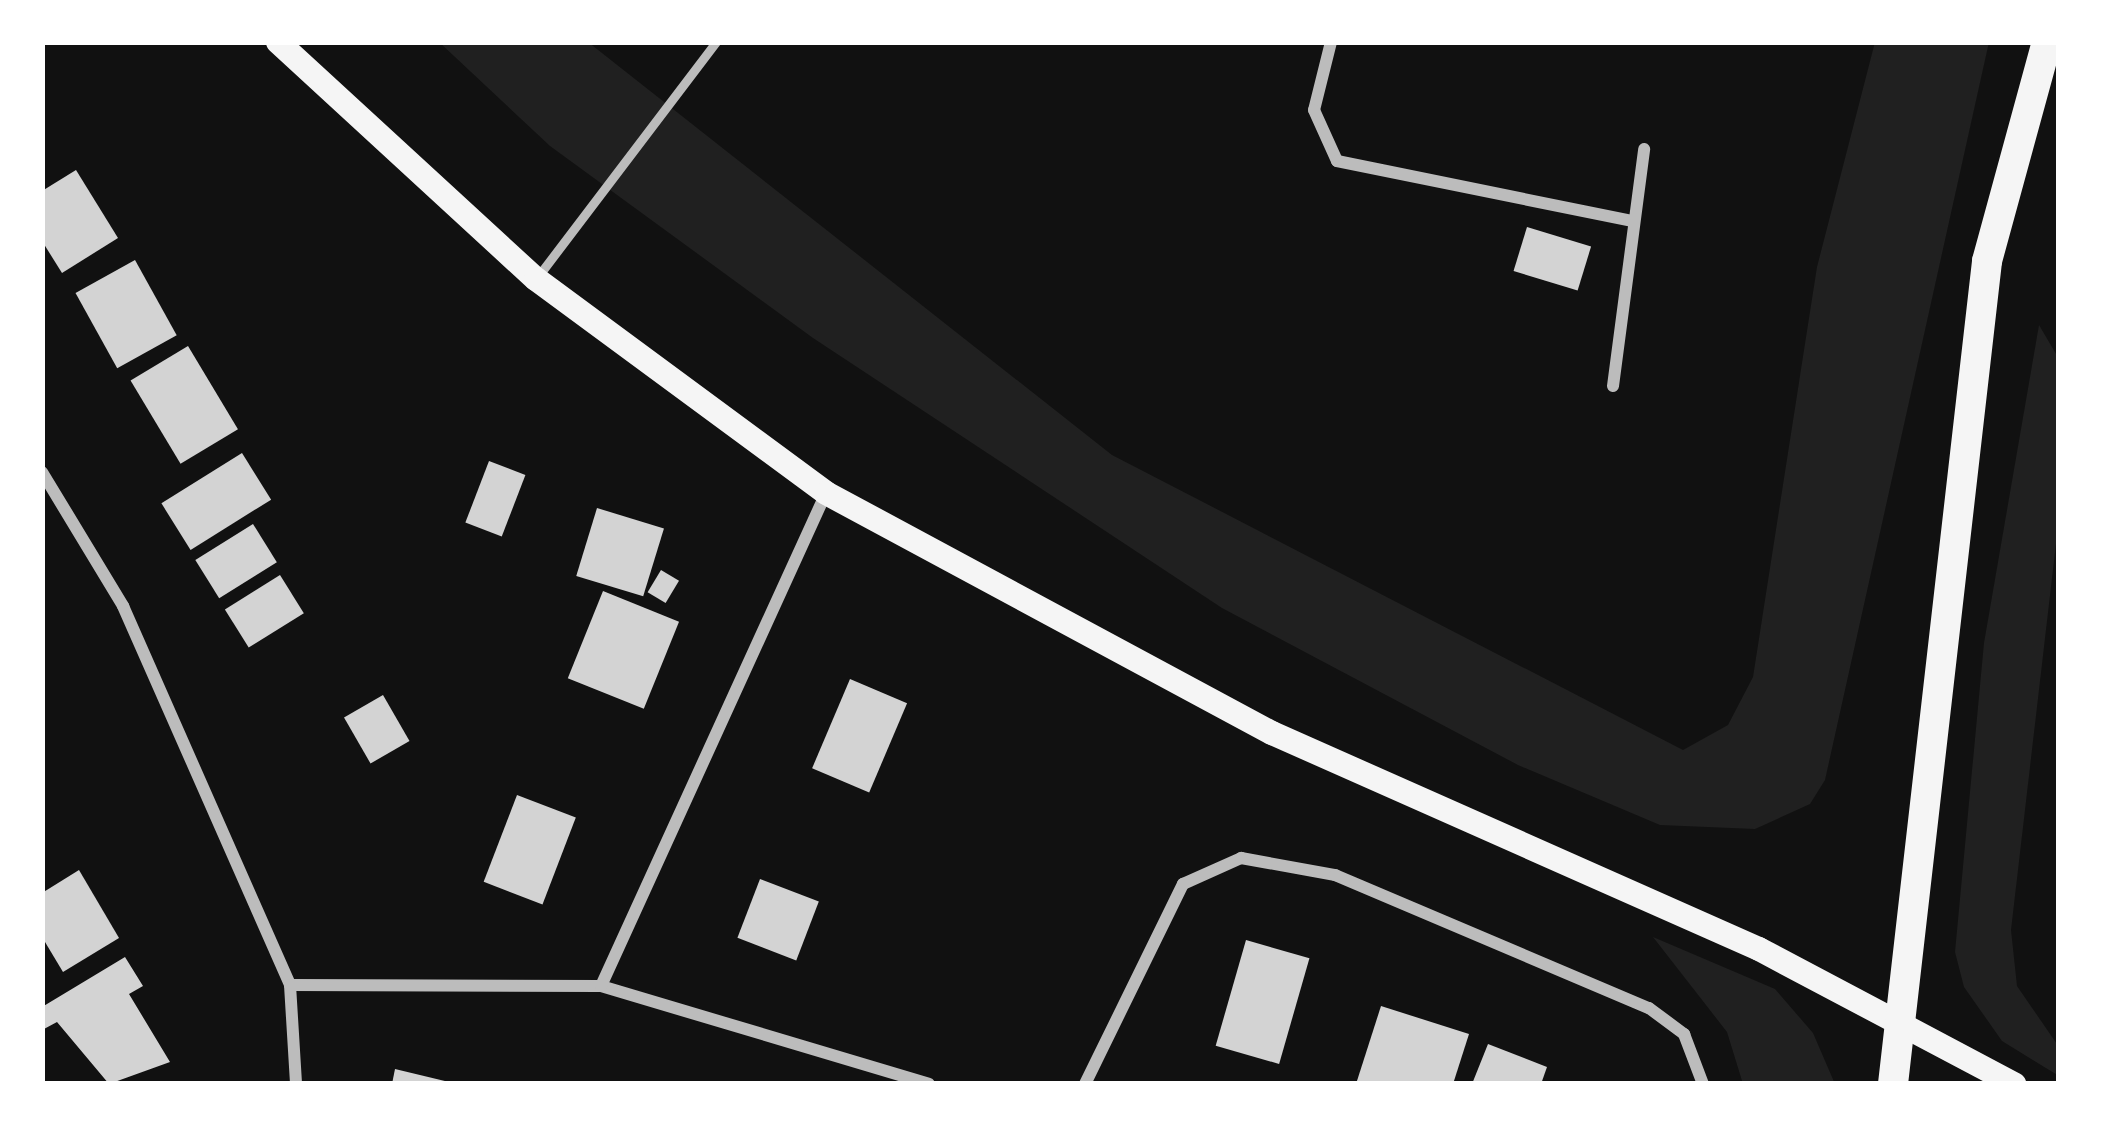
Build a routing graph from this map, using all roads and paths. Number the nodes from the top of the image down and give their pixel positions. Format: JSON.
{"nodes":[{"id":1,"x":278,"y":42,"type":"edge"},
{"id":2,"x":716,"y":42,"type":"edge"},
{"id":3,"x":1330,"y":42,"type":"edge"},
{"id":4,"x":2047,"y":42,"type":"edge"},
{"id":5,"x":1644,"y":149,"type":"dead end"},
{"id":6,"x":1633,"y":221,"type":"junction"},
{"id":7,"x":536,"y":279,"type":"junction"},
{"id":8,"x":1613,"y":386,"type":"dead end"},
{"id":9,"x":42,"y":472,"type":"edge"},
{"id":10,"x":826,"y":493,"type":"junction"},
{"id":11,"x":290,"y":985,"type":"junction"},
{"id":12,"x":601,"y":986,"type":"junction"},
{"id":13,"x":1900,"y":1022,"type":"junction"},
{"id":14,"x":296,"y":1084,"type":"edge"},
{"id":15,"x":929,"y":1084,"type":"edge"},
{"id":16,"x":1084,"y":1084,"type":"edge"},
{"id":17,"x":1702,"y":1084,"type":"edge"},
{"id":18,"x":1893,"y":1084,"type":"edge"},
{"id":19,"x":2014,"y":1084,"type":"edge"}],
"edges":[{"from":1,"to":7,"type":"main road"},
{"from":2,"to":7,"type":"lane"},
{"from":3,"to":6,"type":"street"},
{"from":4,"to":13,"type":"main road"},
{"from":5,"to":6,"type":"street"},
{"from":6,"to":8,"type":"street"},
{"from":7,"to":10,"type":"main road"},
{"from":9,"to":11,"type":"street"},
{"from":10,"to":12,"type":"street"},
{"from":10,"to":13,"type":"main road"},
{"from":11,"to":12,"type":"street"},
{"from":11,"to":14,"type":"street"},
{"from":12,"to":15,"type":"street"},
{"from":13,"to":18,"type":"main road"},
{"from":13,"to":19,"type":"main road"},
{"from":16,"to":17,"type":"street"}]}
